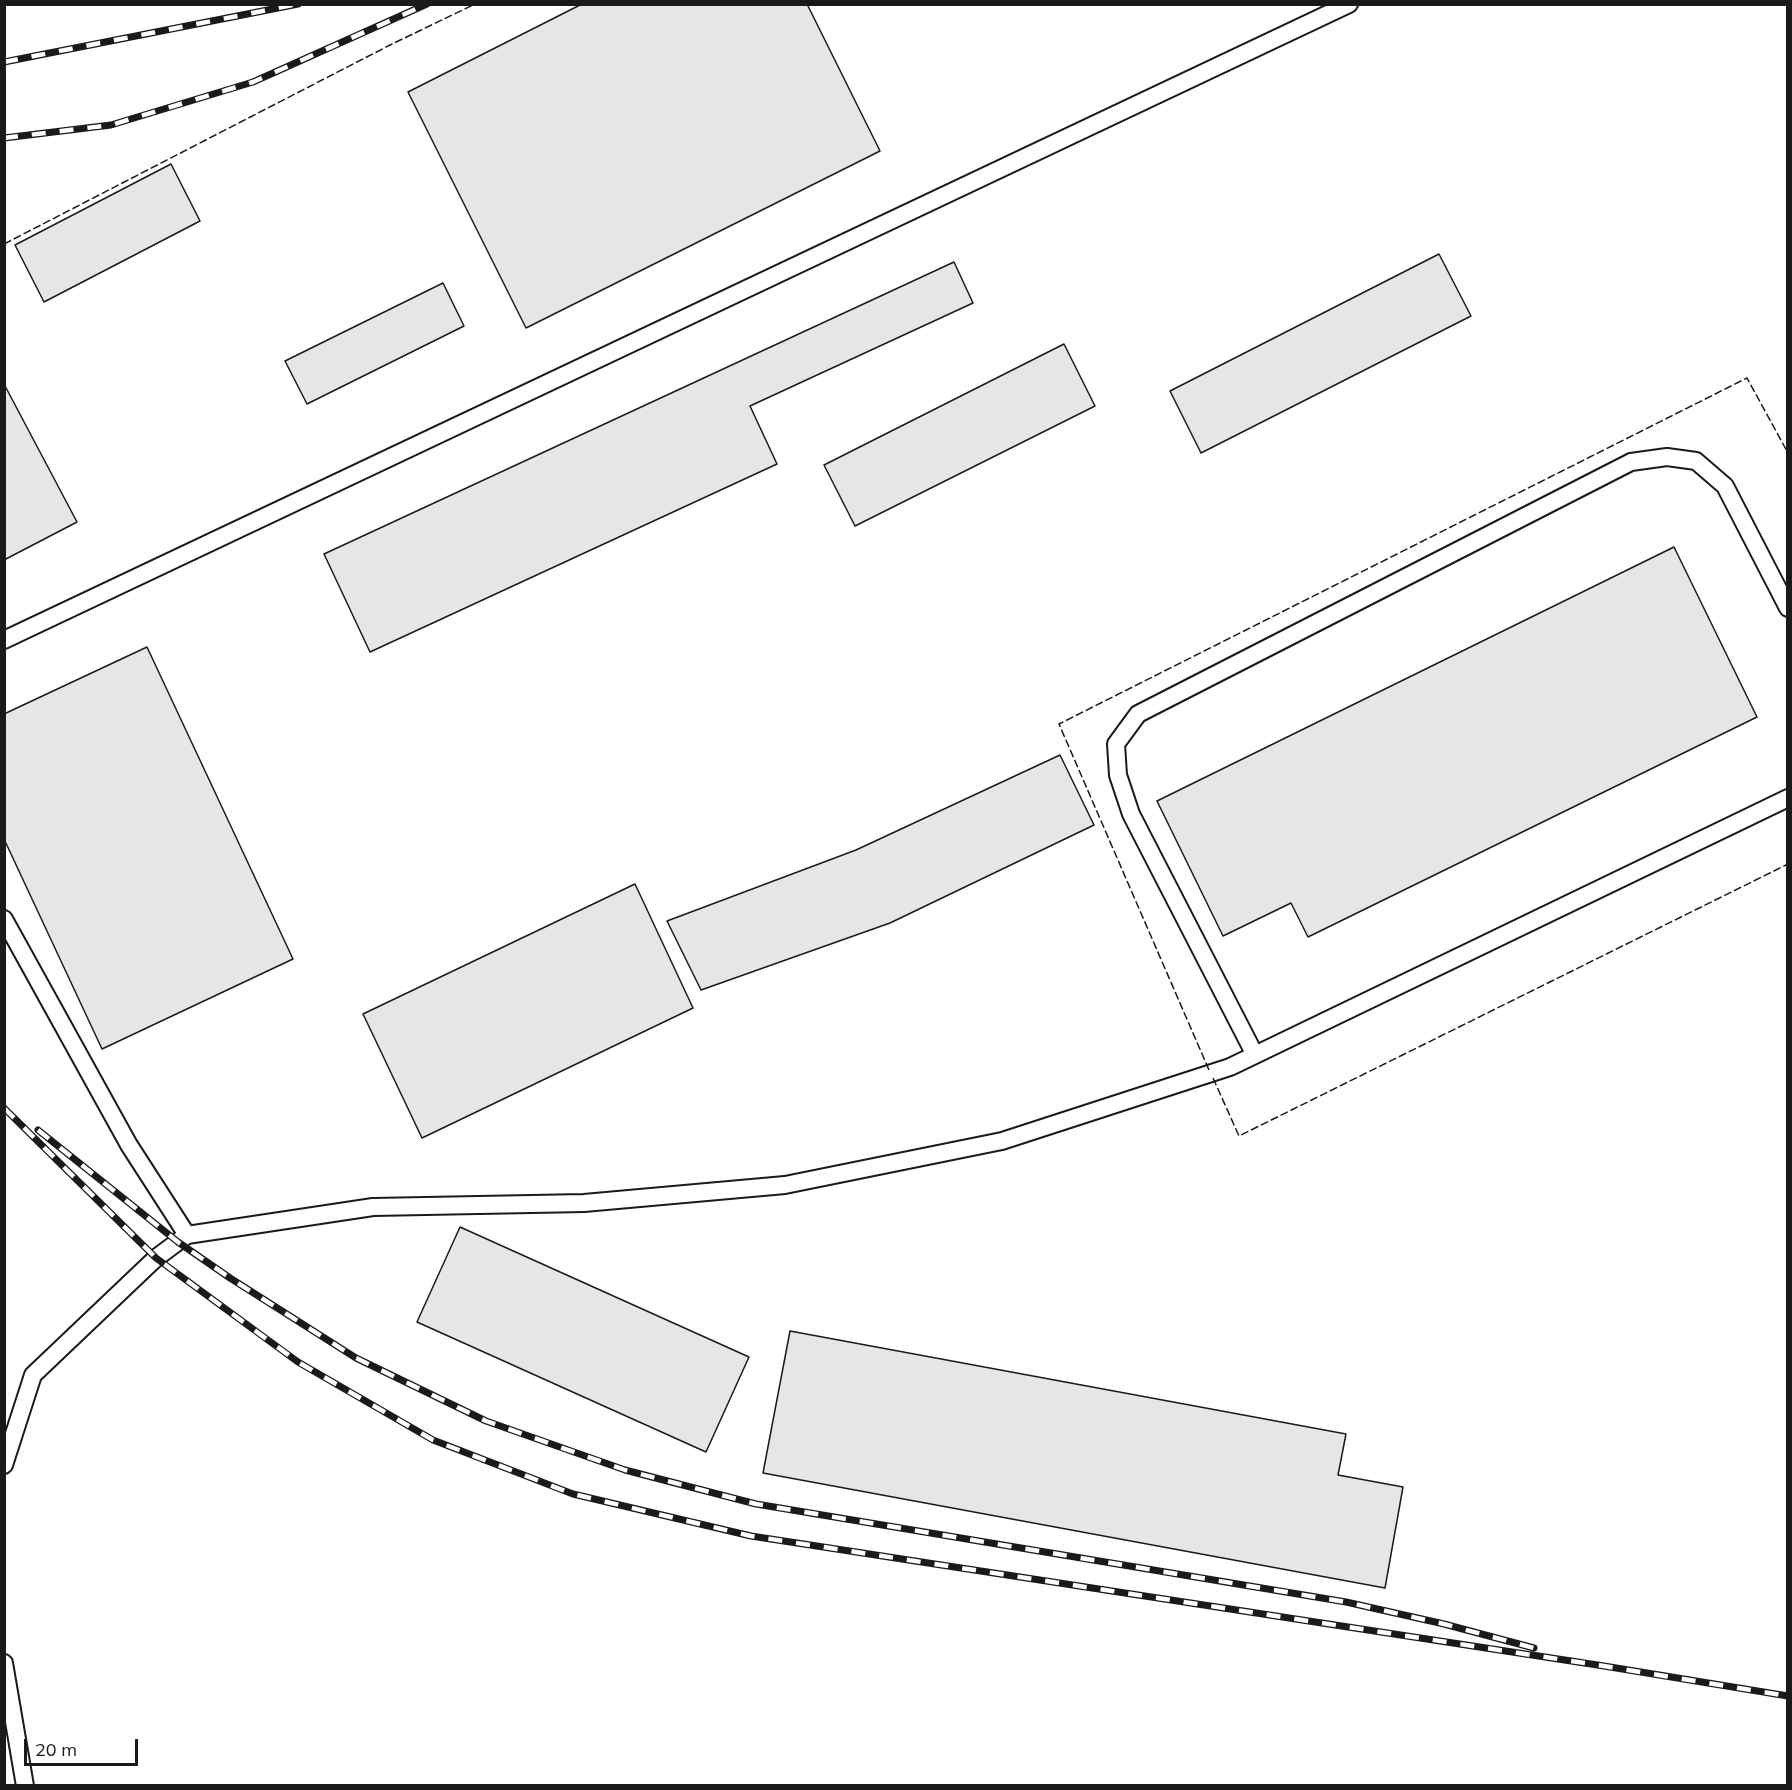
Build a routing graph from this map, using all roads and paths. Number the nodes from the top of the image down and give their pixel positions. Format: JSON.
{"nodes":[{"id":1,"x":1349,"y":4,"type":"edge"},
{"id":2,"x":1788,"y":608,"type":"edge"},
{"id":3,"x":4,"y":640,"type":"edge"},
{"id":4,"x":1788,"y":798,"type":"edge"},
{"id":5,"x":4,"y":919,"type":"edge"},
{"id":6,"x":1255,"y":1055,"type":"junction"},
{"id":7,"x":187,"y":1235,"type":"junction"},
{"id":8,"x":4,"y":1465,"type":"edge"},
{"id":9,"x":4,"y":1663,"type":"edge"},
{"id":10,"x":25,"y":1785,"type":"edge"}],
"edges":[{"from":1,"to":3,"type":"lane"},
{"from":2,"to":6,"type":"lane"},
{"from":4,"to":6,"type":"lane"},
{"from":5,"to":7,"type":"lane"},
{"from":6,"to":7,"type":"lane"},
{"from":7,"to":8,"type":"lane"},
{"from":9,"to":10,"type":"lane"}]}
